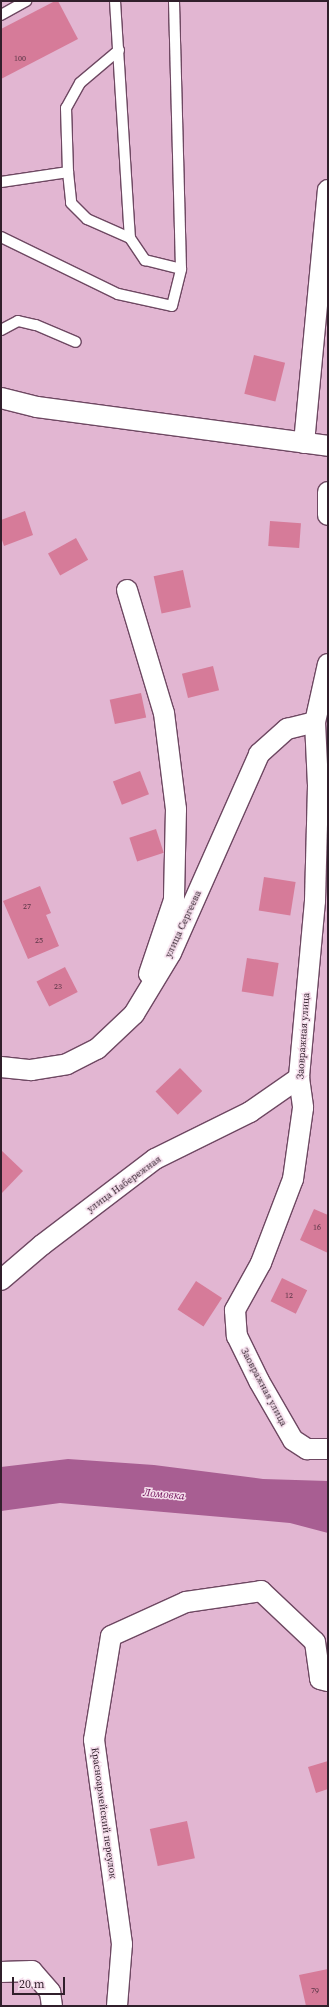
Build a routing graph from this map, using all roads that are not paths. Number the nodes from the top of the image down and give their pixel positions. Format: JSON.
{"nodes":[{"id":1,"x":26,"y":1,"type":"edge"},
{"id":2,"x":115,"y":1,"type":"edge"},
{"id":3,"x":174,"y":1,"type":"edge"},
{"id":4,"x":1,"y":15,"type":"edge"},
{"id":5,"x":119,"y":50,"type":"junction"},
{"id":6,"x":68,"y":172,"type":"junction"},
{"id":7,"x":1,"y":182,"type":"edge"},
{"id":8,"x":328,"y":190,"type":"edge"},
{"id":9,"x":1,"y":237,"type":"edge"},
{"id":10,"x":130,"y":238,"type":"junction"},
{"id":11,"x":181,"y":269,"type":"junction"},
{"id":12,"x":1,"y":330,"type":"edge"},
{"id":13,"x":76,"y":342,"type":"dead end"},
{"id":14,"x":1,"y":398,"type":"edge"},
{"id":15,"x":304,"y":443,"type":"junction"},
{"id":16,"x":328,"y":446,"type":"edge"},
{"id":17,"x":328,"y":492,"type":"edge"},
{"id":18,"x":328,"y":515,"type":"edge"},
{"id":19,"x":128,"y":590,"type":"dead end"},
{"id":20,"x":328,"y":664,"type":"edge"},
{"id":21,"x":315,"y":722,"type":"junction"},
{"id":22,"x":134,"y":1014,"type":"junction"},
{"id":23,"x":1,"y":1067,"type":"edge"},
{"id":24,"x":299,"y":1078,"type":"junction"},
{"id":25,"x":1,"y":1280,"type":"edge"},
{"id":26,"x":328,"y":1449,"type":"edge"},
{"id":27,"x":328,"y":1681,"type":"edge"},
{"id":28,"x":1,"y":1972,"type":"edge"},
{"id":29,"x":52,"y":2006,"type":"edge"},
{"id":30,"x":117,"y":2006,"type":"edge"}],
"edges":[{"from":1,"to":4,"type":"lane"},
{"from":2,"to":5,"type":"lane"},
{"from":3,"to":11,"type":"lane"},
{"from":5,"to":6,"type":"lane"},
{"from":5,"to":10,"type":"lane"},
{"from":6,"to":7,"type":"lane"},
{"from":6,"to":10,"type":"lane"},
{"from":8,"to":15,"type":"street"},
{"from":9,"to":11,"type":"lane"},
{"from":10,"to":11,"type":"lane"},
{"from":12,"to":13,"type":"lane"},
{"from":14,"to":15,"type":"street"},
{"from":15,"to":16,"type":"street"},
{"from":17,"to":18,"type":"street"},
{"from":19,"to":22,"type":"street"},
{"from":20,"to":21,"type":"street","name":"Заовражная улица"},
{"from":21,"to":22,"type":"street","name":"улица Сергеева"},
{"from":21,"to":24,"type":"street","name":"Заовражная улица"},
{"from":22,"to":23,"type":"street","name":"улица Сергеева"},
{"from":24,"to":25,"type":"street","name":"улица Набережная"},
{"from":24,"to":26,"type":"street","name":"Заовражная улица"},
{"from":27,"to":30,"type":"street","name":"Красноармейский переулок"},
{"from":28,"to":29,"type":"street"}]}
